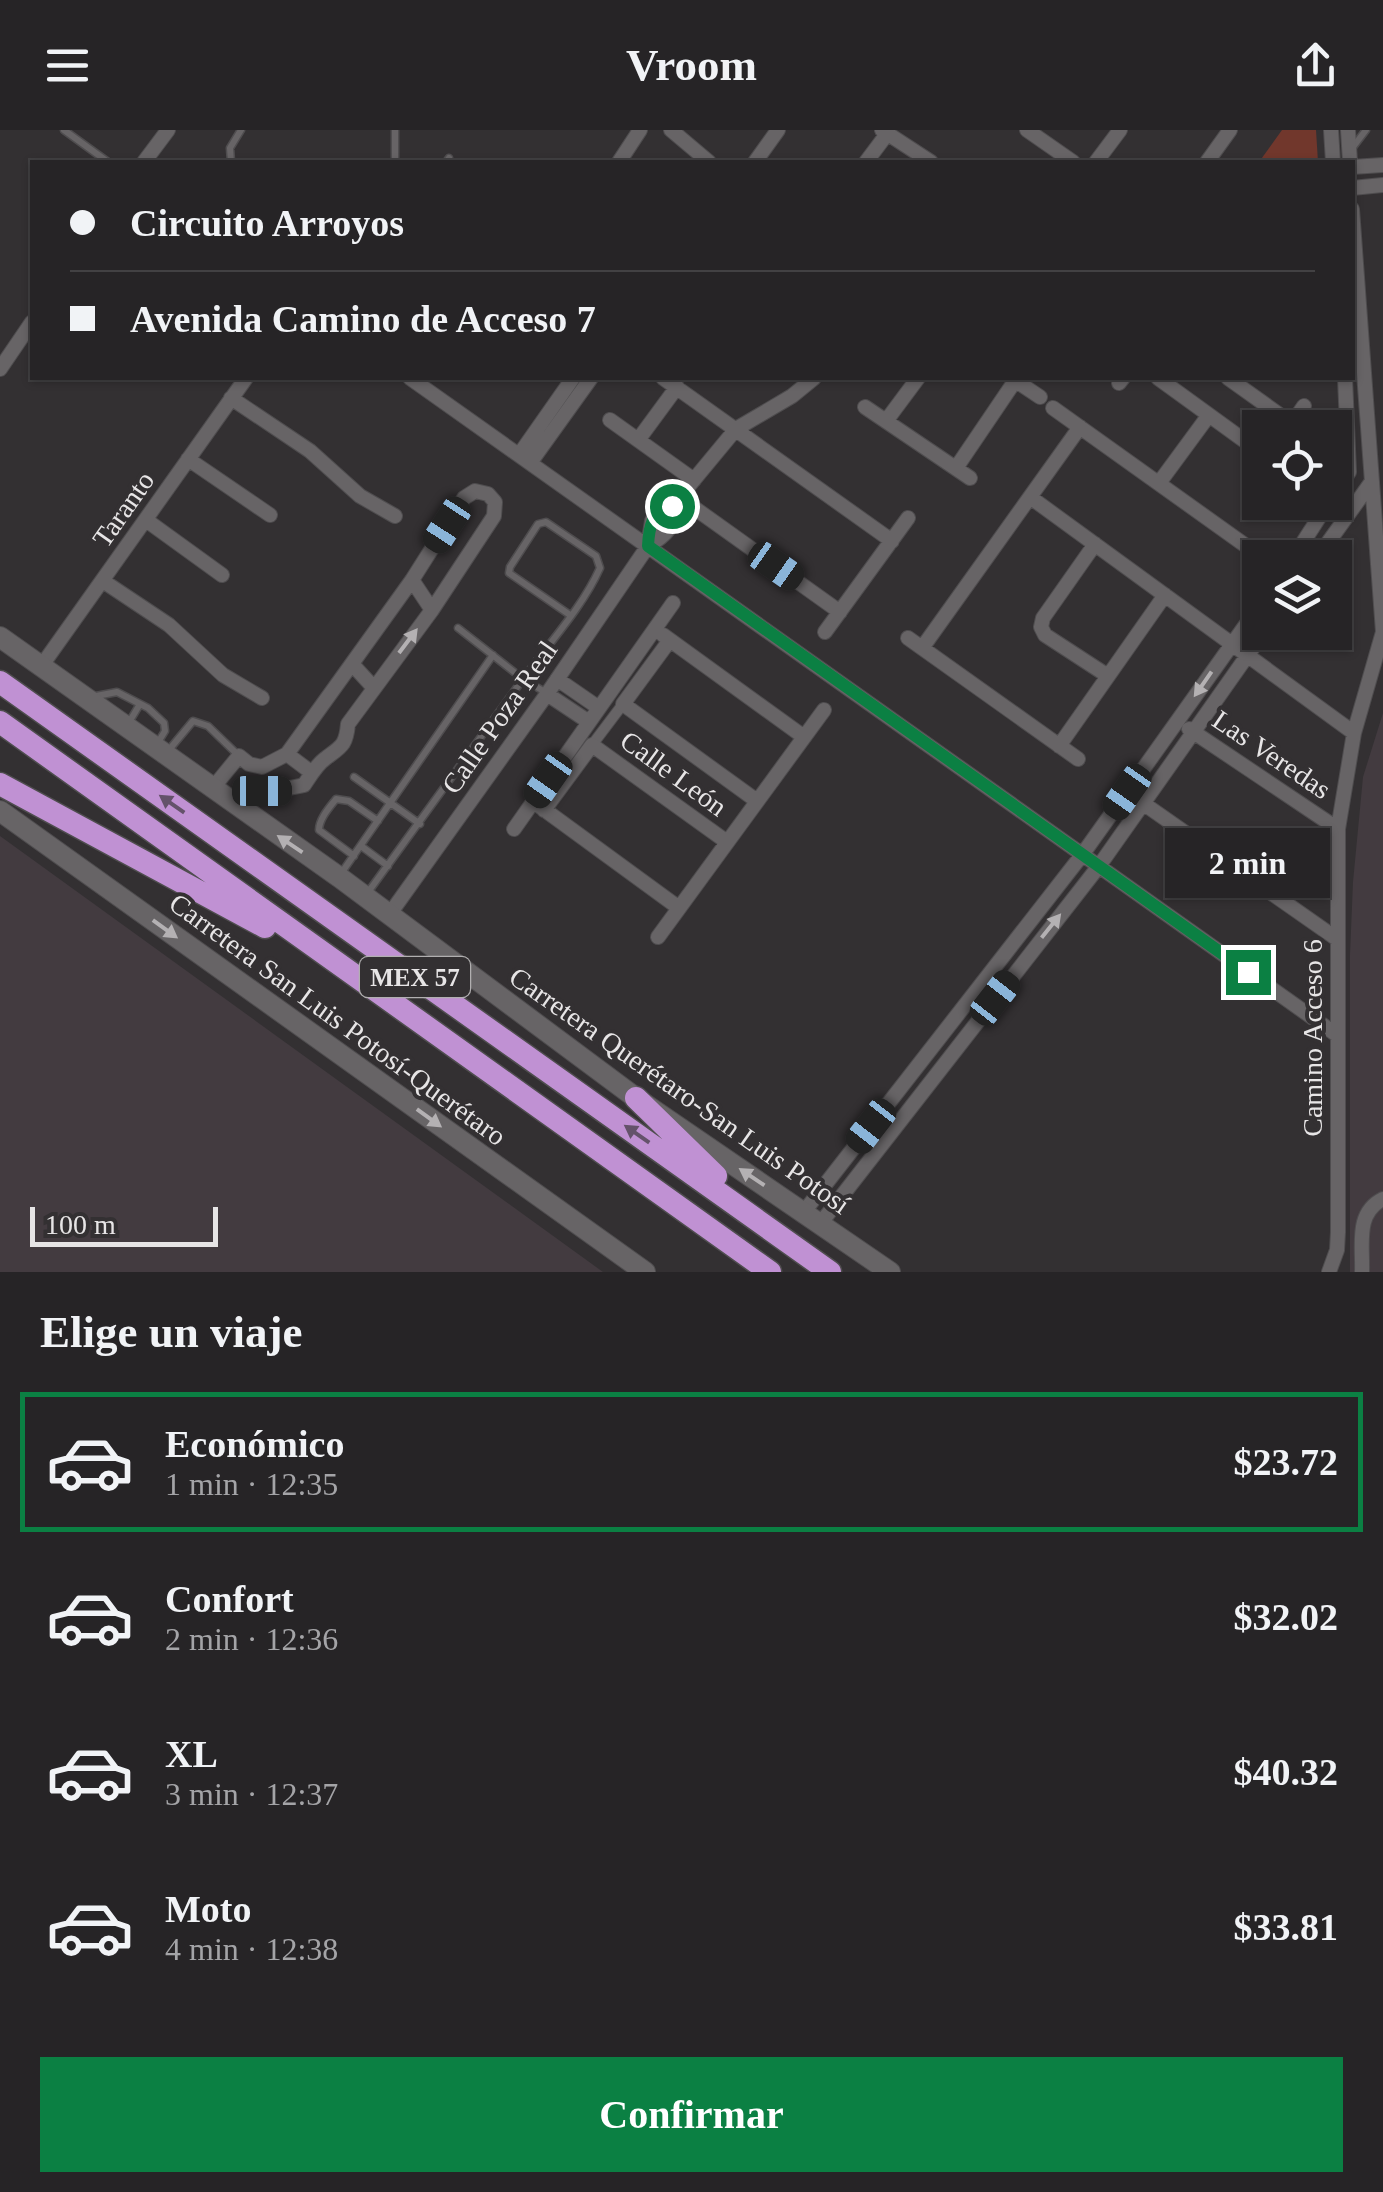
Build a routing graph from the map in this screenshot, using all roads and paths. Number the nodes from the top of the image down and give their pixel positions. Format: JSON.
{"nodes":[{"id":1,"x":64,"y":130,"type":"edge"},
{"id":2,"x":168,"y":130,"type":"edge"},
{"id":3,"x":242,"y":130,"type":"edge"},
{"id":4,"x":395,"y":130,"type":"edge"},
{"id":5,"x":640,"y":130,"type":"edge"},
{"id":6,"x":672,"y":130,"type":"edge"},
{"id":7,"x":778,"y":130,"type":"edge"},
{"id":8,"x":1028,"y":130,"type":"edge"},
{"id":9,"x":1120,"y":130,"type":"edge"},
{"id":10,"x":1230,"y":130,"type":"edge"},
{"id":11,"x":1332,"y":130,"type":"edge"},
{"id":12,"x":1348,"y":130,"type":"edge"},
{"id":13,"x":1366,"y":130,"type":"edge"},
{"id":14,"x":884,"y":132,"type":"edge"},
{"id":15,"x":105,"y":160,"type":"edge"},
{"id":16,"x":146,"y":160,"type":"edge"},
{"id":17,"x":231,"y":160,"type":"edge"},
{"id":18,"x":395,"y":160,"type":"edge"},
{"id":19,"x":619,"y":160,"type":"edge"},
{"id":20,"x":707,"y":160,"type":"edge"},
{"id":21,"x":756,"y":160,"type":"edge"},
{"id":22,"x":867,"y":160,"type":"edge"},
{"id":23,"x":928,"y":160,"type":"edge"},
{"id":24,"x":1069,"y":160,"type":"edge"},
{"id":25,"x":1098,"y":160,"type":"edge"},
{"id":26,"x":1208,"y":160,"type":"edge"},
{"id":27,"x":1333,"y":160,"type":"edge"},
{"id":28,"x":1350,"y":160,"type":"edge"},
{"id":29,"x":1355,"y":161,"type":"edge"},
{"id":30,"x":1383,"y":165,"type":"edge"},
{"id":31,"x":1383,"y":185,"type":"edge"},
{"id":32,"x":1355,"y":188,"type":"edge"},
{"id":33,"x":1355,"y":298,"type":"edge"},
{"id":34,"x":30,"y":325,"type":"edge"},
{"id":35,"x":1357,"y":358,"type":"edge"},
{"id":36,"x":0,"y":369,"type":"edge"},
{"id":37,"x":244,"y":380,"type":"edge"},
{"id":38,"x":413,"y":380,"type":"edge"},
{"id":39,"x":572,"y":380,"type":"edge"},
{"id":40,"x":589,"y":380,"type":"edge"},
{"id":41,"x":666,"y":380,"type":"edge"},
{"id":42,"x":812,"y":380,"type":"edge"},
{"id":43,"x":917,"y":380,"type":"edge"},
{"id":44,"x":1014,"y":380,"type":"edge"},
{"id":45,"x":1018,"y":380,"type":"edge"},
{"id":46,"x":1161,"y":380,"type":"edge"},
{"id":47,"x":1231,"y":380,"type":"edge"},
{"id":48,"x":1345,"y":380,"type":"edge"},
{"id":49,"x":678,"y":387,"type":"junction"},
{"id":50,"x":1040,"y":397,"type":"dead end"},
{"id":51,"x":231,"y":398,"type":"junction"},
{"id":52,"x":1304,"y":406,"type":"dead end"},
{"id":53,"x":865,"y":407,"type":"dead end"},
{"id":54,"x":1053,"y":408,"type":"dead end"},
{"id":55,"x":1269,"y":410,"type":"edge"},
{"id":56,"x":1301,"y":410,"type":"edge"},
{"id":57,"x":1346,"y":410,"type":"edge"},
{"id":58,"x":558,"y":412,"type":"junction"},
{"id":59,"x":1210,"y":415,"type":"junction"},
{"id":60,"x":610,"y":420,"type":"dead end"},
{"id":61,"x":886,"y":421,"type":"junction"},
{"id":62,"x":1080,"y":427,"type":"junction"},
{"id":63,"x":736,"y":429,"type":"junction"},
{"id":64,"x":1242,"y":439,"type":"edge"},
{"id":65,"x":638,"y":440,"type":"junction"},
{"id":66,"x":188,"y":459,"type":"junction"},
{"id":67,"x":525,"y":459,"type":"junction"},
{"id":68,"x":956,"y":468,"type":"junction"},
{"id":69,"x":1352,"y":474,"type":"edge"},
{"id":70,"x":970,"y":478,"type":"dead end"},
{"id":71,"x":694,"y":480,"type":"junction"},
{"id":72,"x":1159,"y":483,"type":"junction"},
{"id":73,"x":1370,"y":484,"type":"junction"},
{"id":74,"x":1030,"y":497,"type":"junction"},
{"id":75,"x":676,"y":502,"type":"junction"},
{"id":76,"x":270,"y":514,"type":"dead end"},
{"id":77,"x":395,"y":516,"type":"dead end"},
{"id":78,"x":908,"y":518,"type":"dead end"},
{"id":79,"x":146,"y":520,"type":"junction"},
{"id":80,"x":892,"y":540,"type":"junction"},
{"id":81,"x":1330,"y":540,"type":"edge"},
{"id":82,"x":1242,"y":543,"type":"edge"},
{"id":83,"x":1095,"y":544,"type":"junction"},
{"id":84,"x":648,"y":546,"type":"junction"},
{"id":85,"x":222,"y":575,"type":"dead end"},
{"id":86,"x":412,"y":580,"type":"junction"},
{"id":87,"x":103,"y":581,"type":"junction"},
{"id":88,"x":1164,"y":595,"type":"junction"},
{"id":89,"x":673,"y":603,"type":"dead end"},
{"id":90,"x":432,"y":610,"type":"junction"},
{"id":91,"x":840,"y":612,"type":"junction"},
{"id":92,"x":570,"y":616,"type":"junction"},
{"id":93,"x":458,"y":628,"type":"dead end"},
{"id":94,"x":654,"y":629,"type":"junction"},
{"id":95,"x":1242,"y":630,"type":"edge"},
{"id":96,"x":826,"y":632,"type":"dead end"},
{"id":97,"x":0,"y":637,"type":"edge"},
{"id":98,"x":908,"y":638,"type":"dead end"},
{"id":99,"x":670,"y":640,"type":"junction"},
{"id":100,"x":1232,"y":644,"type":"junction"},
{"id":101,"x":922,"y":648,"type":"junction"},
{"id":102,"x":1251,"y":650,"type":"edge"},
{"id":103,"x":493,"y":655,"type":"junction"},
{"id":104,"x":1248,"y":655,"type":"junction"},
{"id":105,"x":352,"y":664,"type":"junction"},
{"id":106,"x":40,"y":668,"type":"junction"},
{"id":107,"x":1108,"y":676,"type":"junction"},
{"id":108,"x":523,"y":678,"type":"junction"},
{"id":109,"x":557,"y":679,"type":"junction"},
{"id":110,"x":0,"y":682,"type":"edge"},
{"id":111,"x":374,"y":688,"type":"junction"},
{"id":112,"x":548,"y":694,"type":"junction"},
{"id":113,"x":262,"y":698,"type":"dead end"},
{"id":114,"x":86,"y":700,"type":"junction"},
{"id":115,"x":140,"y":704,"type":"junction"},
{"id":116,"x":622,"y":704,"type":"junction"},
{"id":117,"x":599,"y":708,"type":"junction"},
{"id":118,"x":824,"y":710,"type":"dead end"},
{"id":119,"x":1178,"y":721,"type":"junction"},
{"id":120,"x":0,"y":722,"type":"edge"},
{"id":121,"x":589,"y":722,"type":"junction"},
{"id":122,"x":125,"y":728,"type":"junction"},
{"id":123,"x":1194,"y":732,"type":"junction"},
{"id":124,"x":1354,"y":733,"type":"junction"},
{"id":125,"x":804,"y":737,"type":"junction"},
{"id":126,"x":592,"y":745,"type":"junction"},
{"id":127,"x":1059,"y":746,"type":"junction"},
{"id":128,"x":159,"y":753,"type":"junction"},
{"id":129,"x":287,"y":754,"type":"junction"},
{"id":130,"x":239,"y":756,"type":"junction"},
{"id":131,"x":1078,"y":760,"type":"dead end"},
{"id":132,"x":312,"y":773,"type":"junction"},
{"id":133,"x":354,"y":777,"type":"dead end"},
{"id":134,"x":0,"y":784,"type":"edge"},
{"id":135,"x":212,"y":790,"type":"junction"},
{"id":136,"x":1127,"y":792,"type":"junction"},
{"id":137,"x":757,"y":802,"type":"junction"},
{"id":138,"x":1144,"y":803,"type":"junction"},
{"id":139,"x":391,"y":804,"type":"junction"},
{"id":140,"x":538,"y":806,"type":"junction"},
{"id":141,"x":238,"y":808,"type":"junction"},
{"id":142,"x":0,"y":811,"type":"edge"},
{"id":143,"x":378,"y":821,"type":"junction"},
{"id":144,"x":420,"y":824,"type":"junction"},
{"id":145,"x":514,"y":829,"type":"dead end"},
{"id":146,"x":1338,"y":829,"type":"junction"},
{"id":147,"x":728,"y":842,"type":"junction"},
{"id":148,"x":361,"y":846,"type":"junction"},
{"id":149,"x":1082,"y":855,"type":"junction"},
{"id":150,"x":354,"y":856,"type":"junction"},
{"id":151,"x":388,"y":866,"type":"junction"},
{"id":152,"x":1099,"y":866,"type":"junction"},
{"id":153,"x":338,"y":877,"type":"junction"},
{"id":154,"x":365,"y":896,"type":"junction"},
{"id":155,"x":679,"y":908,"type":"junction"},
{"id":156,"x":388,"y":915,"type":"junction"},
{"id":157,"x":658,"y":937,"type":"dead end"},
{"id":158,"x":1337,"y":939,"type":"junction"},
{"id":159,"x":1014,"y":943,"type":"junction"},
{"id":160,"x":1028,"y":955,"type":"junction"},
{"id":161,"x":352,"y":974,"type":"junction"},
{"id":162,"x":965,"y":1006,"type":"junction"},
{"id":163,"x":978,"y":1019,"type":"junction"},
{"id":164,"x":1337,"y":1036,"type":"junction"},
{"id":165,"x":911,"y":1075,"type":"junction"},
{"id":166,"x":926,"y":1086,"type":"junction"},
{"id":167,"x":636,"y":1098,"type":"junction"},
{"id":168,"x":850,"y":1152,"type":"junction"},
{"id":169,"x":866,"y":1162,"type":"junction"},
{"id":170,"x":1383,"y":1199,"type":"edge"},
{"id":171,"x":812,"y":1218,"type":"junction"},
{"id":172,"x":769,"y":1228,"type":"junction"},
{"id":173,"x":1337,"y":1250,"type":"junction"},
{"id":174,"x":1362,"y":1250,"type":"junction"},
{"id":175,"x":645,"y":1272,"type":"edge"},
{"id":176,"x":770,"y":1272,"type":"edge"},
{"id":177,"x":830,"y":1272,"type":"edge"},
{"id":178,"x":890,"y":1272,"type":"edge"},
{"id":179,"x":1330,"y":1272,"type":"edge"},
{"id":180,"x":1362,"y":1272,"type":"edge"}],
"edges":[{"from":1,"to":15,"type":"lane"},
{"from":2,"to":16,"type":"street"},
{"from":3,"to":17,"type":"lane"},
{"from":4,"to":18,"type":"lane"},
{"from":5,"to":19,"type":"street"},
{"from":6,"to":20,"type":"street"},
{"from":7,"to":21,"type":"street"},
{"from":8,"to":24,"type":"street"},
{"from":9,"to":25,"type":"street"},
{"from":10,"to":26,"type":"street"},
{"from":11,"to":27,"type":"street"},
{"from":12,"to":28,"type":"street"},
{"from":13,"to":28,"type":"lane"},
{"from":14,"to":22,"type":"street"},
{"from":14,"to":23,"type":"street"},
{"from":29,"to":30,"type":"street"},
{"from":31,"to":32,"type":"street"},
{"from":33,"to":35,"type":"street","name":"Camino Acceso 6"},
{"from":34,"to":36,"type":"street"},
{"from":35,"to":73,"type":"street","name":"Camino Acceso 6"},
{"from":37,"to":51,"type":"street","name":"Taranto"},
{"from":38,"to":67,"type":"street"},
{"from":39,"to":58,"type":"street"},
{"from":40,"to":58,"type":"street"},
{"from":41,"to":49,"type":"street"},
{"from":42,"to":63,"type":"street"},
{"from":43,"to":61,"type":"street"},
{"from":44,"to":68,"type":"street"},
{"from":45,"to":50,"type":"street"},
{"from":46,"to":59,"type":"street"},
{"from":47,"to":55,"type":"street"},
{"from":48,"to":57,"type":"street"},
{"from":49,"to":63,"type":"street"},
{"from":49,"to":65,"type":"street"},
{"from":51,"to":66,"type":"street","name":"Taranto"},
{"from":51,"to":77,"type":"street"},
{"from":52,"to":56,"type":"street"},
{"from":53,"to":61,"type":"street"},
{"from":54,"to":62,"type":"street"},
{"from":58,"to":67,"type":"street"},
{"from":59,"to":64,"type":"street"},
{"from":59,"to":72,"type":"street"},
{"from":60,"to":65,"type":"street"},
{"from":61,"to":68,"type":"street"},
{"from":62,"to":72,"type":"street"},
{"from":62,"to":74,"type":"street"},
{"from":63,"to":71,"type":"street","name":"Calle Poza Real"},
{"from":63,"to":80,"type":"street"},
{"from":65,"to":71,"type":"street"},
{"from":66,"to":76,"type":"street"},
{"from":66,"to":79,"type":"street","name":"Taranto"},
{"from":67,"to":84,"type":"street"},
{"from":68,"to":70,"type":"street"},
{"from":69,"to":73,"type":"street"},
{"from":71,"to":75,"type":"street","name":"Calle Poza Real"},
{"from":72,"to":82,"type":"street"},
{"from":73,"to":81,"type":"street"},
{"from":73,"to":124,"type":"street","name":"Camino Acceso 6"},
{"from":74,"to":83,"type":"street"},
{"from":74,"to":101,"type":"street"},
{"from":75,"to":84,"type":"street","name":"Calle Poza Real"},
{"from":75,"to":91,"type":"street"},
{"from":78,"to":80,"type":"street"},
{"from":79,"to":85,"type":"street"},
{"from":79,"to":87,"type":"street","name":"Taranto"},
{"from":80,"to":91,"type":"street"},
{"from":83,"to":88,"type":"street"},
{"from":83,"to":107,"type":"street"},
{"from":84,"to":109,"type":"street","name":"Calle Poza Real"},
{"from":84,"to":149,"type":"street"},
{"from":86,"to":90,"type":"street"},
{"from":86,"to":90,"type":"street"},
{"from":86,"to":105,"type":"street"},
{"from":87,"to":106,"type":"street","name":"Taranto"},
{"from":87,"to":113,"type":"street"},
{"from":88,"to":100,"type":"street"},
{"from":88,"to":107,"type":"street"},
{"from":89,"to":94,"type":"street"},
{"from":111,"to":90,"type":"street","one_way":true},
{"from":91,"to":96,"type":"street"},
{"from":92,"to":92,"type":"lane"},
{"from":92,"to":108,"type":"lane"},
{"from":93,"to":103,"type":"lane"},
{"from":94,"to":99,"type":"street"},
{"from":94,"to":117,"type":"street"},
{"from":95,"to":100,"type":"street"},
{"from":97,"to":106,"type":"main road","name":"Carretera Querétaro-San Luis Potosí"},
{"from":98,"to":101,"type":"street"},
{"from":99,"to":116,"type":"street"},
{"from":99,"to":125,"type":"street"},
{"from":100,"to":104,"type":"street"},
{"from":100,"to":119,"type":"street","one_way":true},
{"from":101,"to":127,"type":"street"},
{"from":102,"to":104,"type":"street"},
{"from":103,"to":108,"type":"lane"},
{"from":103,"to":139,"type":"lane"},
{"from":104,"to":123,"type":"street"},
{"from":104,"to":124,"type":"street"},
{"from":105,"to":111,"type":"street"},
{"from":105,"to":129,"type":"street"},
{"from":106,"to":114,"type":"main road","name":"Carretera Querétaro-San Luis Potosí"},
{"from":107,"to":127,"type":"street"},
{"from":108,"to":112,"type":"lane"},
{"from":108,"to":144,"type":"lane"},
{"from":109,"to":112,"type":"street","name":"Calle Poza Real"},
{"from":109,"to":117,"type":"street"},
{"from":172,"to":110,"type":"highway","number":"MEX 57","one_way":true},
{"from":111,"to":132,"type":"street"},
{"from":112,"to":121,"type":"street"},
{"from":112,"to":156,"type":"street","name":"Calle Poza Real"},
{"from":114,"to":115,"type":"lane"},
{"from":114,"to":122,"type":"main road","name":"Carretera Querétaro-San Luis Potosí"},
{"from":115,"to":122,"type":"lane"},
{"from":115,"to":128,"type":"lane"},
{"from":116,"to":126,"type":"street"},
{"from":116,"to":137,"type":"street"},
{"from":117,"to":121,"type":"street"},
{"from":118,"to":125,"type":"street"},
{"from":119,"to":123,"type":"street","name":"Las Veredas"},
{"from":119,"to":136,"type":"street"},
{"from":120,"to":161,"type":"highway","number":"MEX 57"},
{"from":121,"to":140,"type":"street"},
{"from":122,"to":128,"type":"main road","name":"Carretera Querétaro-San Luis Potosí"},
{"from":123,"to":138,"type":"street"},
{"from":123,"to":146,"type":"street","name":"Las Veredas"},
{"from":124,"to":146,"type":"street","name":"Camino Acceso 6"},
{"from":125,"to":137,"type":"street"},
{"from":126,"to":140,"type":"street"},
{"from":126,"to":147,"type":"street","name":"Calle León"},
{"from":127,"to":131,"type":"street"},
{"from":128,"to":130,"type":"lane"},
{"from":128,"to":135,"type":"main road","name":"Carretera Querétaro-San Luis Potosí"},
{"from":129,"to":130,"type":"street"},
{"from":129,"to":132,"type":"street"},
{"from":130,"to":135,"type":"street"},
{"from":132,"to":141,"type":"street"},
{"from":133,"to":139,"type":"lane"},
{"from":134,"to":161,"type":"highway"},
{"from":135,"to":141,"type":"main road","name":"Carretera Querétaro-San Luis Potosí"},
{"from":136,"to":138,"type":"street"},
{"from":136,"to":149,"type":"street"},
{"from":137,"to":147,"type":"street"},
{"from":138,"to":152,"type":"street"},
{"from":138,"to":158,"type":"street"},
{"from":139,"to":143,"type":"lane"},
{"from":139,"to":144,"type":"lane"},
{"from":140,"to":145,"type":"street"},
{"from":140,"to":155,"type":"street"},
{"from":153,"to":141,"type":"main road","name":"Carretera Querétaro-San Luis Potosí","one_way":true},
{"from":142,"to":175,"type":"main road","name":"Carretera San Luis Potosí-Querétaro","one_way":true},
{"from":143,"to":148,"type":"lane"},
{"from":143,"to":150,"type":"lane"},
{"from":144,"to":151,"type":"lane"},
{"from":146,"to":158,"type":"street","name":"Camino Acceso 6"},
{"from":147,"to":155,"type":"street"},
{"from":148,"to":150,"type":"lane"},
{"from":148,"to":151,"type":"lane"},
{"from":149,"to":152,"type":"street"},
{"from":149,"to":159,"type":"street"},
{"from":150,"to":153,"type":"lane"},
{"from":151,"to":154,"type":"lane"},
{"from":160,"to":152,"type":"street","one_way":true},
{"from":152,"to":164,"type":"street"},
{"from":153,"to":154,"type":"main road","name":"Carretera Querétaro-San Luis Potosí"},
{"from":154,"to":156,"type":"main road","name":"Carretera Querétaro-San Luis Potosí"},
{"from":155,"to":157,"type":"street"},
{"from":156,"to":167,"type":"main road","name":"Carretera Querétaro-San Luis Potosí"},
{"from":158,"to":164,"type":"street","name":"Camino Acceso 6"},
{"from":159,"to":160,"type":"street"},
{"from":159,"to":162,"type":"street"},
{"from":160,"to":163,"type":"street"},
{"from":161,"to":176,"type":"highway","number":"MEX 57"},
{"from":162,"to":163,"type":"street"},
{"from":162,"to":165,"type":"street"},
{"from":163,"to":166,"type":"street"},
{"from":164,"to":173,"type":"street","name":"Camino Acceso 6"},
{"from":165,"to":166,"type":"street"},
{"from":165,"to":168,"type":"street"},
{"from":166,"to":169,"type":"street"},
{"from":171,"to":167,"type":"main road","name":"Carretera Querétaro-San Luis Potosí","one_way":true},
{"from":167,"to":172,"type":"highway"},
{"from":168,"to":169,"type":"street"},
{"from":168,"to":171,"type":"street"},
{"from":169,"to":171,"type":"street"},
{"from":170,"to":174,"type":"street"},
{"from":171,"to":178,"type":"main road","name":"Carretera Querétaro-San Luis Potosí"},
{"from":172,"to":177,"type":"highway","number":"MEX 57"},
{"from":173,"to":174,"type":"street"},
{"from":173,"to":179,"type":"street","name":"Camino Acceso 6"},
{"from":174,"to":180,"type":"street"}]}
